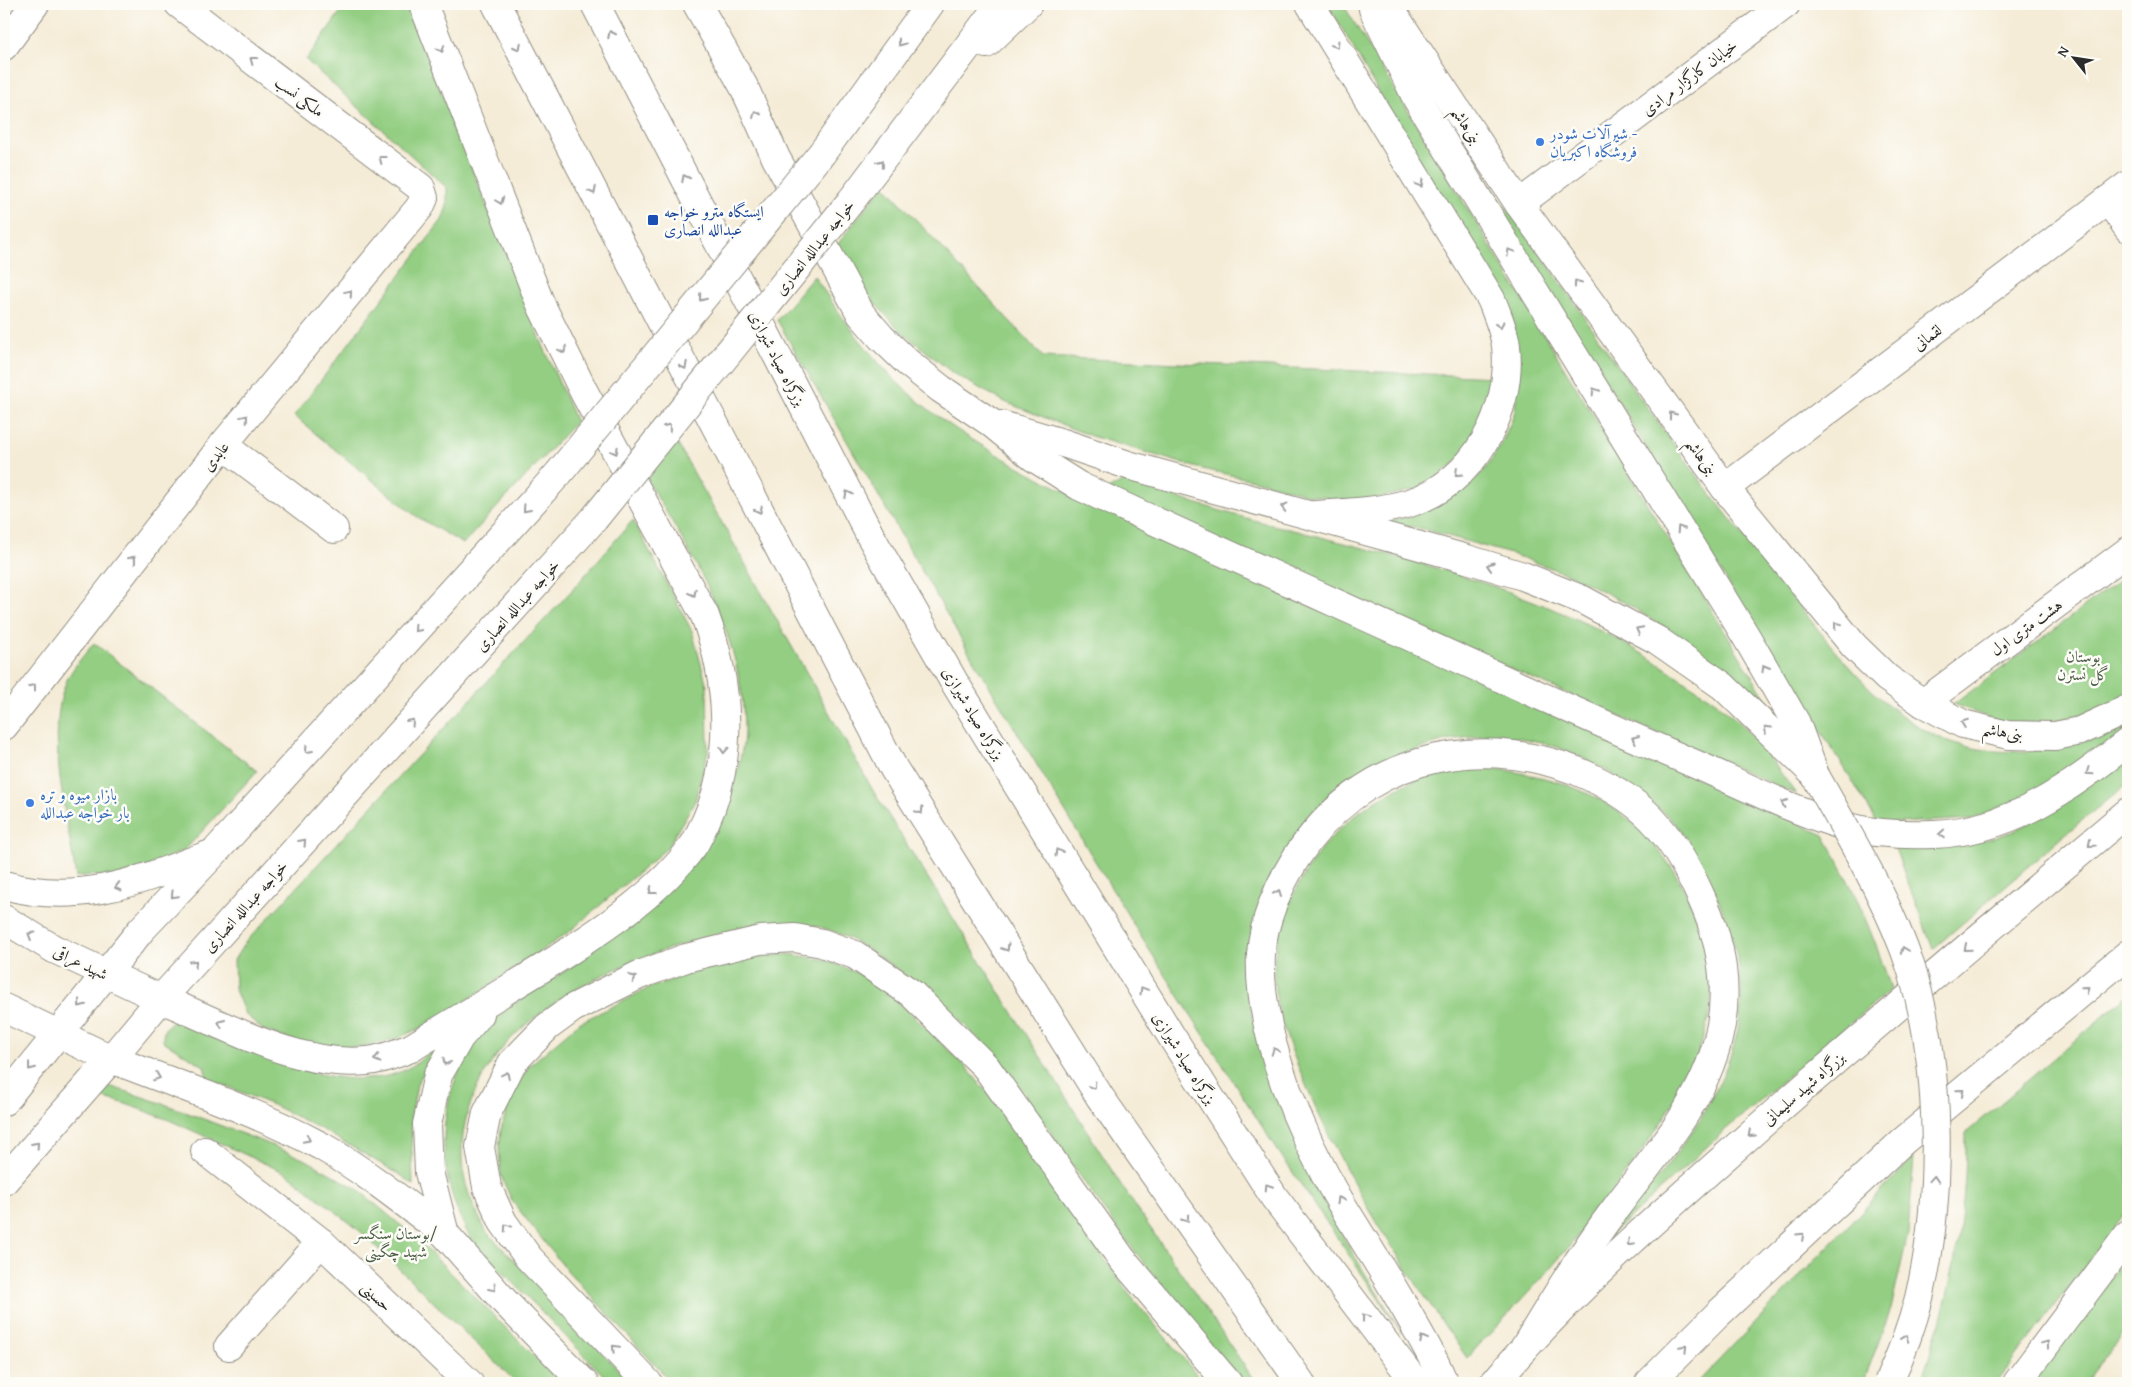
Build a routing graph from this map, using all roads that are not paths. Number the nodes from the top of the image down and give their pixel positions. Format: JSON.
{"nodes":[{"id":1,"x":36,"y":4,"type":"edge"},
{"id":2,"x":179,"y":4,"type":"edge"},
{"id":3,"x":423,"y":4,"type":"edge"},
{"id":4,"x":496,"y":4,"type":"edge"},
{"id":5,"x":595,"y":4,"type":"edge"},
{"id":6,"x":697,"y":4,"type":"edge"},
{"id":7,"x":930,"y":4,"type":"edge"},
{"id":8,"x":1000,"y":4,"type":"edge"},
{"id":9,"x":1028,"y":4,"type":"edge"},
{"id":10,"x":1310,"y":4,"type":"edge"},
{"id":11,"x":1370,"y":4,"type":"edge"},
{"id":12,"x":1387,"y":4,"type":"edge"},
{"id":13,"x":1786,"y":4,"type":"edge"},
{"id":14,"x":4,"y":46,"type":"edge"},
{"id":15,"x":931,"y":98,"type":"junction"},
{"id":16,"x":421,"y":188,"type":"joint"},
{"id":17,"x":2118,"y":192,"type":"edge"},
{"id":18,"x":1519,"y":204,"type":"junction"},
{"id":19,"x":2128,"y":228,"type":"edge"},
{"id":20,"x":990,"y":422,"type":"junction"},
{"id":21,"x":223,"y":445,"type":"junction"},
{"id":22,"x":1725,"y":488,"type":"junction"},
{"id":23,"x":1315,"y":516,"type":"junction"},
{"id":24,"x":334,"y":529,"type":"dead end"},
{"id":25,"x":2128,"y":551,"type":"edge"},
{"id":26,"x":1923,"y":703,"type":"junction"},
{"id":27,"x":2128,"y":709,"type":"edge"},
{"id":28,"x":4,"y":726,"type":"edge"},
{"id":29,"x":2128,"y":742,"type":"edge"},
{"id":30,"x":1815,"y":775,"type":"junction"},
{"id":31,"x":2128,"y":812,"type":"edge"},
{"id":32,"x":214,"y":853,"type":"junction"},
{"id":33,"x":4,"y":885,"type":"edge"},
{"id":34,"x":4,"y":919,"type":"edge"},
{"id":35,"x":2128,"y":954,"type":"edge"},
{"id":36,"x":105,"y":974,"type":"junction"},
{"id":37,"x":497,"y":996,"type":"junction"},
{"id":38,"x":160,"y":999,"type":"junction"},
{"id":39,"x":4,"y":1008,"type":"edge"},
{"id":40,"x":58,"y":1033,"type":"junction"},
{"id":41,"x":111,"y":1059,"type":"junction"},
{"id":42,"x":4,"y":1101,"type":"edge"},
{"id":43,"x":204,"y":1151,"type":"dead end"},
{"id":44,"x":4,"y":1181,"type":"edge"},
{"id":45,"x":445,"y":1234,"type":"junction"},
{"id":46,"x":2128,"y":1235,"type":"edge"},
{"id":47,"x":322,"y":1242,"type":"junction"},
{"id":48,"x":229,"y":1346,"type":"dead end"},
{"id":49,"x":1523,"y":1350,"type":"junction"},
{"id":50,"x":469,"y":1383,"type":"edge"},
{"id":51,"x":584,"y":1383,"type":"edge"},
{"id":52,"x":648,"y":1383,"type":"edge"},
{"id":53,"x":1228,"y":1383,"type":"edge"},
{"id":54,"x":1301,"y":1383,"type":"edge"},
{"id":55,"x":1416,"y":1383,"type":"edge"},
{"id":56,"x":1444,"y":1383,"type":"edge"},
{"id":57,"x":1494,"y":1383,"type":"edge"},
{"id":58,"x":1649,"y":1383,"type":"edge"},
{"id":59,"x":1888,"y":1383,"type":"edge"},
{"id":60,"x":2017,"y":1383,"type":"edge"}],
"edges":[{"from":1,"to":14,"type":"main road"},
{"from":16,"to":2,"type":"main road","name":"ملکی نسب","one_way":true},
{"from":3,"to":37,"type":"main road","one_way":true},
{"from":4,"to":54,"type":"main road","one_way":true},
{"from":55,"to":5,"type":"main road","name":"بزرگراه صیاد شیرازی","one_way":true},
{"from":20,"to":6,"type":"main road","one_way":true},
{"from":7,"to":32,"type":"main road","one_way":true,"bridge":true},
{"from":8,"to":15,"type":"main road","name":"خواجه عبدالله انصاری"},
{"from":9,"to":15,"type":"main road"},
{"from":10,"to":23,"type":"main road","one_way":true},
{"from":30,"to":11,"type":"main road","one_way":true},
{"from":12,"to":18,"type":"main road","name":"بنی‌هاشم"},
{"from":13,"to":18,"type":"main road","name":"خیابان کارگزار مرادی"},
{"from":38,"to":15,"type":"main road","name":"خواجه عبدالله انصاری","one_way":true,"bridge":true},
{"from":21,"to":16,"type":"main road","name":"عابدی","one_way":true},
{"from":17,"to":19,"type":"main road"},
{"from":17,"to":22,"type":"main road","name":"لقمانی"},
{"from":22,"to":18,"type":"main road","name":"بنی‌هاشم","one_way":true},
{"from":23,"to":20,"type":"main road","one_way":true},
{"from":29,"to":20,"type":"main road","one_way":true},
{"from":21,"to":24,"type":"main road"},
{"from":28,"to":21,"type":"main road","name":"عابدی","one_way":true},
{"from":26,"to":22,"type":"main road","name":"بنی‌هاشم","one_way":true},
{"from":30,"to":23,"type":"main road","one_way":true},
{"from":25,"to":26,"type":"main road","name":"هشت متری اول"},
{"from":27,"to":26,"type":"main road","name":"بنی‌هاشم","one_way":true},
{"from":59,"to":30,"type":"main road","one_way":true,"bridge":true},
{"from":31,"to":49,"type":"main road","name":"بزرگراه شهید سلیمانی","one_way":true},
{"from":32,"to":33,"type":"main road","one_way":true},
{"from":32,"to":36,"type":"main road","one_way":true},
{"from":36,"to":34,"type":"main road","name":"شهید عراقی","one_way":true},
{"from":58,"to":35,"type":"main road","one_way":true},
{"from":36,"to":38,"type":"main road","name":"شهید عراقی"},
{"from":36,"to":40,"type":"main road","one_way":true},
{"from":37,"to":38,"type":"main road","name":"شهید عراقی","one_way":true},
{"from":37,"to":45,"type":"main road","one_way":true},
{"from":38,"to":41,"type":"main road","name":"خواجه عبدالله انصاری"},
{"from":39,"to":40,"type":"main road"},
{"from":40,"to":41,"type":"main road"},
{"from":40,"to":42,"type":"main road","one_way":true},
{"from":44,"to":41,"type":"main road","name":"خواجه عبدالله انصاری","one_way":true},
{"from":41,"to":45,"type":"main road","one_way":true},
{"from":43,"to":47,"type":"main road","name":"حسینی"},
{"from":45,"to":51,"type":"main road","one_way":true},
{"from":60,"to":46,"type":"main road","one_way":true},
{"from":47,"to":48,"type":"main road"},
{"from":47,"to":50,"type":"main road","name":"حسینی"},
{"from":56,"to":49,"type":"main road","one_way":true},
{"from":49,"to":57,"type":"main road","name":"بزرگراه شهید سلیمانی"},
{"from":52,"to":53,"type":"main road","one_way":true}]}
